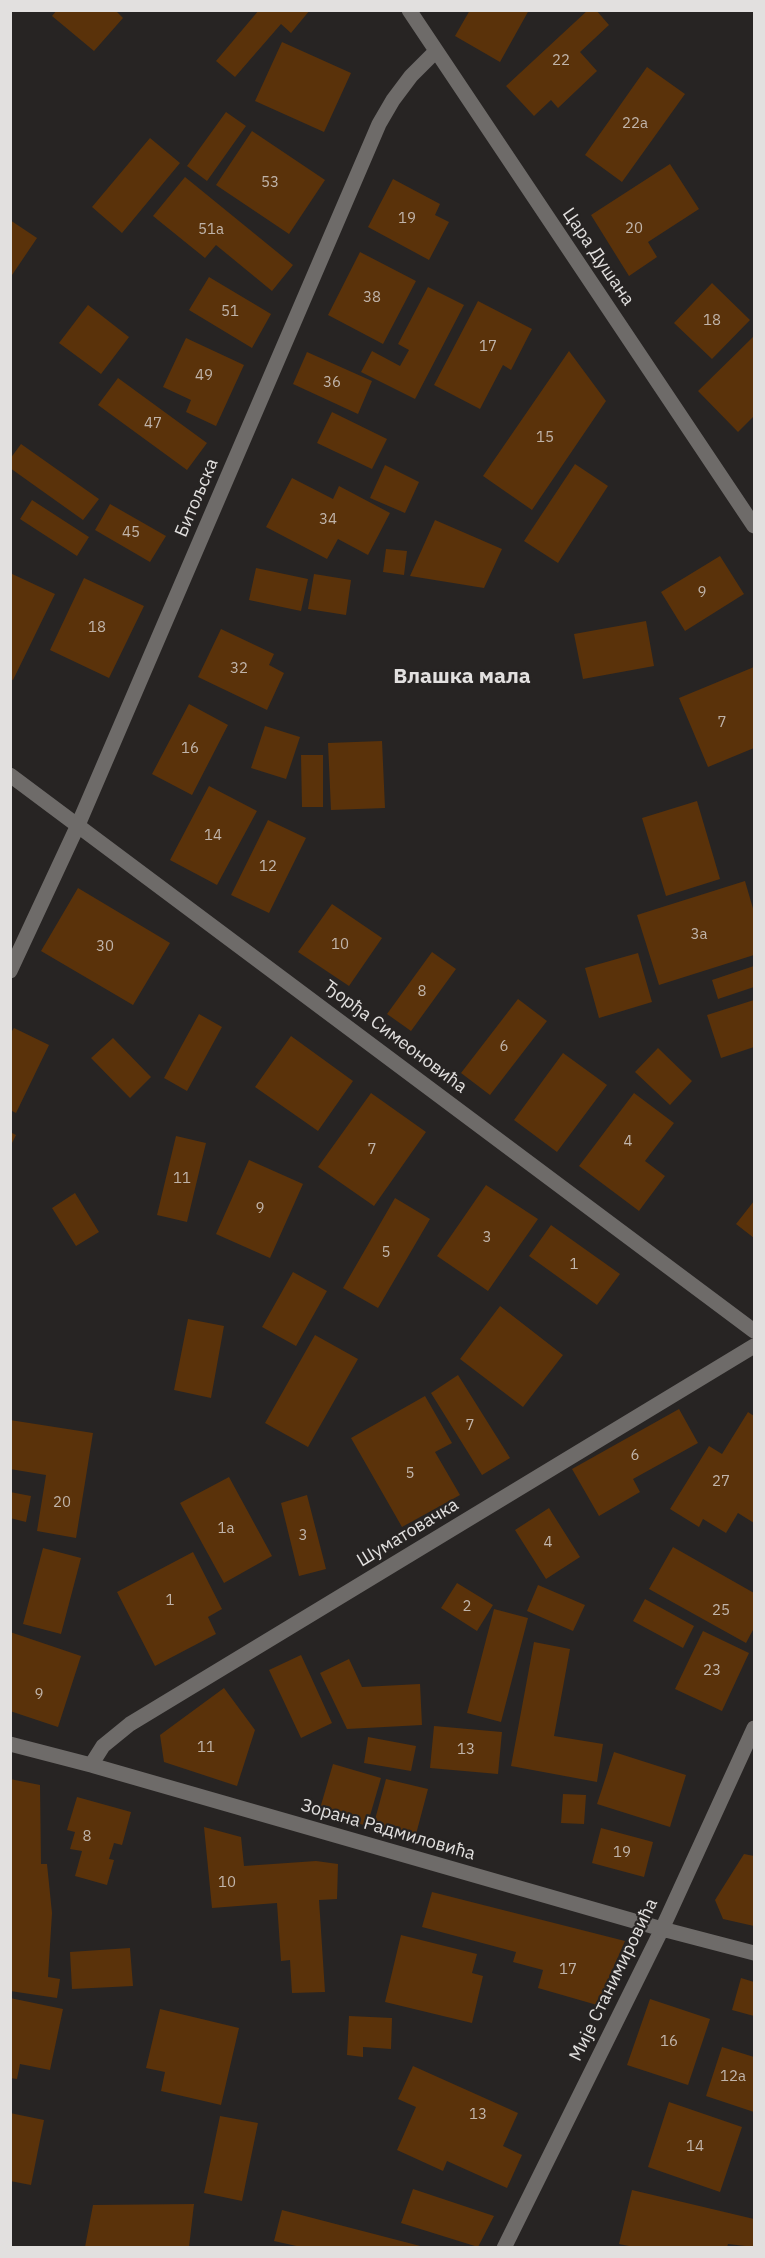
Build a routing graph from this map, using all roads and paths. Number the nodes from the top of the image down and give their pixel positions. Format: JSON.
{"nodes":[{"id":1,"x":408,"y":10,"type":"edge"},
{"id":2,"x":436,"y":51,"type":"junction"},
{"id":3,"x":754,"y":526,"type":"edge"},
{"id":4,"x":10,"y":776,"type":"edge"},
{"id":5,"x":78,"y":825,"type":"junction"},
{"id":6,"x":10,"y":971,"type":"edge"},
{"id":7,"x":754,"y":1331,"type":"edge"},
{"id":8,"x":754,"y":1346,"type":"edge"},
{"id":9,"x":754,"y":1728,"type":"edge"},
{"id":10,"x":10,"y":1744,"type":"edge"},
{"id":11,"x":91,"y":1765,"type":"junction"},
{"id":12,"x":662,"y":1929,"type":"junction"},
{"id":13,"x":754,"y":1953,"type":"edge"},
{"id":14,"x":504,"y":2247,"type":"edge"}],
"edges":[{"from":1,"to":2,"type":"street","name":"Цара Душана"},
{"from":2,"to":3,"type":"street","name":"Цара Душана"},
{"from":2,"to":5,"type":"street","name":"Битољска"},
{"from":4,"to":5,"type":"street","name":"Ђорђа Симеоновића"},
{"from":5,"to":6,"type":"street","name":"Битољска"},
{"from":5,"to":7,"type":"street","name":"Ђорђа Симеоновића"},
{"from":8,"to":11,"type":"street","name":"Шуматовачка"},
{"from":9,"to":12,"type":"street","name":"Мије Станимировића"},
{"from":10,"to":11,"type":"street","name":"Зорана Радмиловића"},
{"from":11,"to":12,"type":"street","name":"Зорана Радмиловића"},
{"from":12,"to":13,"type":"street","name":"Зорана Радмиловића"},
{"from":12,"to":14,"type":"street","name":"Мије Станимировића"}]}
